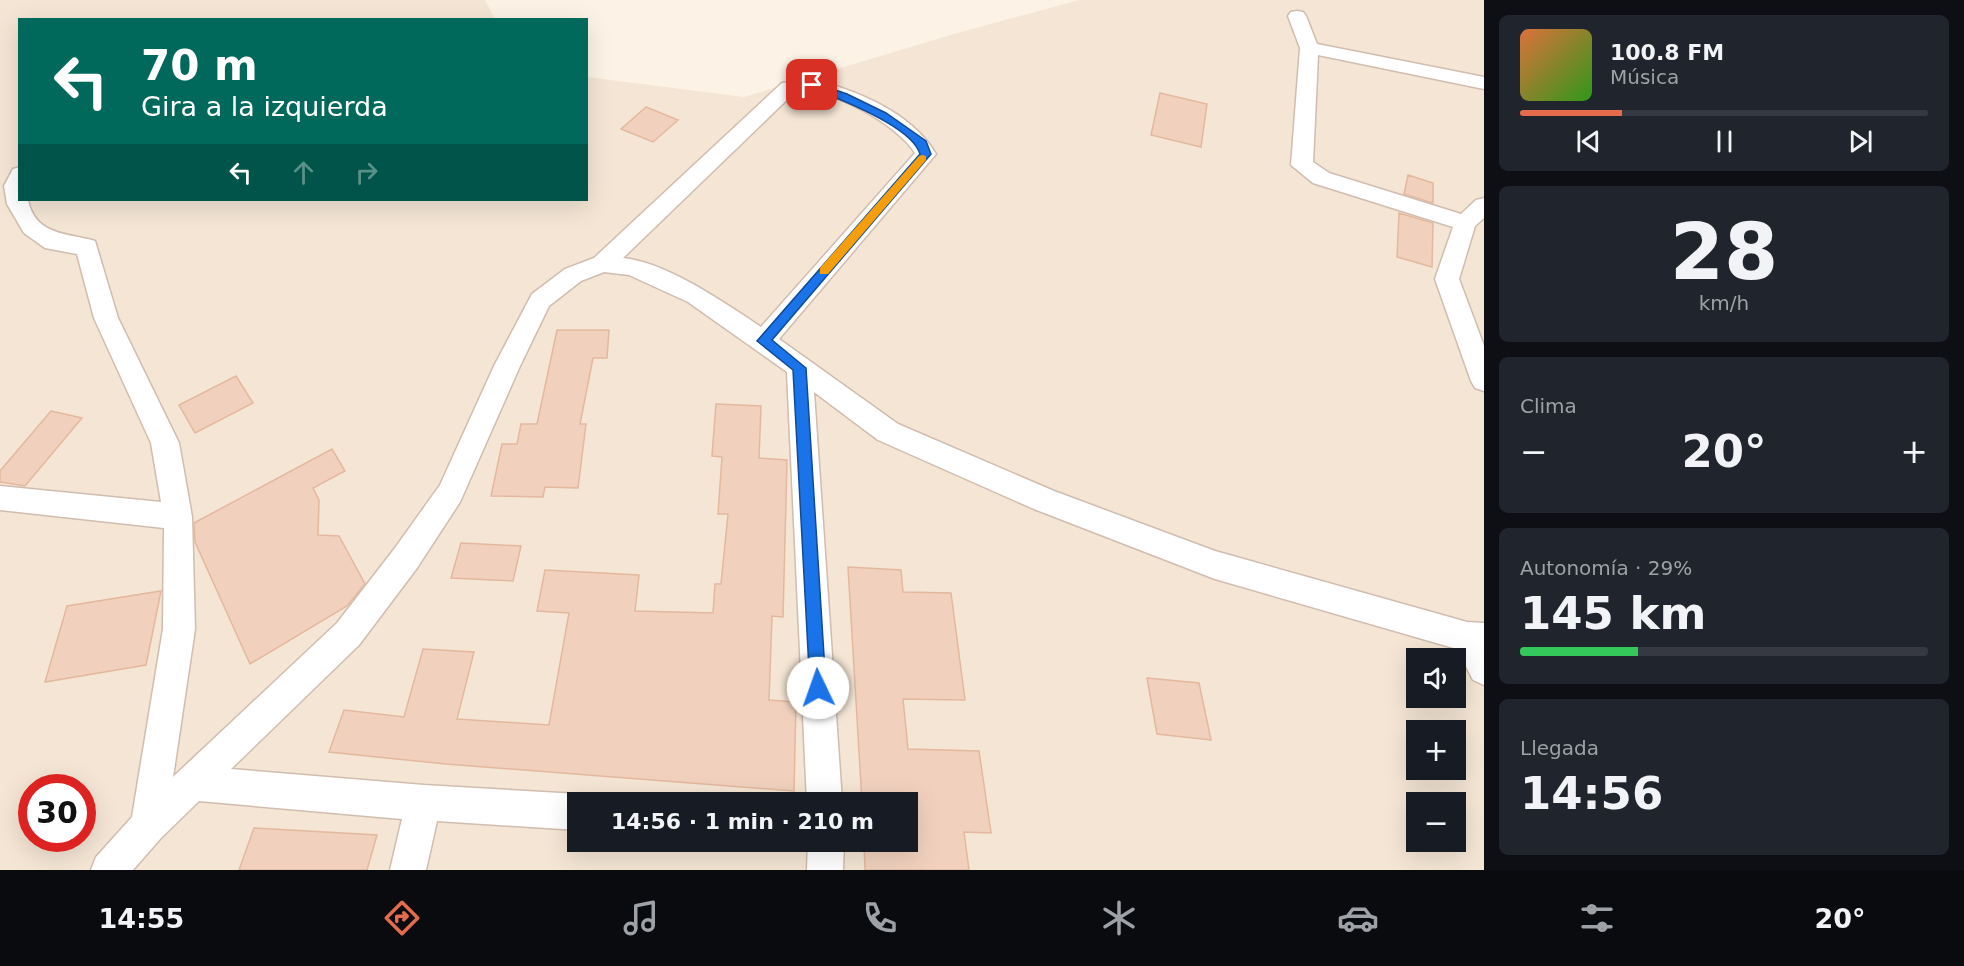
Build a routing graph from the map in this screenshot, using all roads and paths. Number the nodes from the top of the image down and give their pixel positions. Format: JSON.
{"nodes":[{"id":1,"x":1297,"y":16,"type":"dead end"},
{"id":2,"x":1309,"y":48,"type":"junction"},
{"id":3,"x":1484,"y":83,"type":"edge"},
{"id":4,"x":18,"y":179,"type":"edge"},
{"id":5,"x":1484,"y":205,"type":"edge"},
{"id":6,"x":1466,"y":223,"type":"junction"},
{"id":7,"x":602,"y":264,"type":"junction"},
{"id":8,"x":764,"y":341,"type":"junction"},
{"id":9,"x":800,"y":368,"type":"junction"},
{"id":10,"x":1484,"y":381,"type":"edge"},
{"id":11,"x":0,"y":498,"type":"edge"},
{"id":12,"x":178,"y":517,"type":"junction"},
{"id":13,"x":1475,"y":638,"type":"edge"},
{"id":14,"x":1484,"y":669,"type":"edge"},
{"id":15,"x":194,"y":783,"type":"junction"},
{"id":16,"x":823,"y":792,"type":"edge"},
{"id":17,"x":424,"y":803,"type":"junction"},
{"id":18,"x":567,"y":811,"type":"edge"},
{"id":19,"x":148,"y":825,"type":"junction"},
{"id":20,"x":826,"y":852,"type":"edge"},
{"id":21,"x":109,"y":870,"type":"edge"},
{"id":22,"x":408,"y":870,"type":"edge"},
{"id":23,"x":825,"y":870,"type":"edge"}],
"edges":[{"from":1,"to":2,"type":"street"},
{"from":2,"to":3,"type":"street"},
{"from":2,"to":6,"type":"street"},
{"from":4,"to":12,"type":"street"},
{"from":5,"to":6,"type":"street"},
{"from":6,"to":10,"type":"street"},
{"from":7,"to":8,"type":"street"},
{"from":7,"to":8,"type":"street"},
{"from":7,"to":15,"type":"street"},
{"from":8,"to":9,"type":"street"},
{"from":9,"to":13,"type":"street"},
{"from":9,"to":16,"type":"street"},
{"from":11,"to":12,"type":"street"},
{"from":12,"to":19,"type":"street"},
{"from":13,"to":14,"type":"street"},
{"from":15,"to":17,"type":"street"},
{"from":15,"to":19,"type":"street"},
{"from":17,"to":18,"type":"street"},
{"from":17,"to":22,"type":"street"},
{"from":19,"to":21,"type":"street"},
{"from":20,"to":23,"type":"street"}]}
